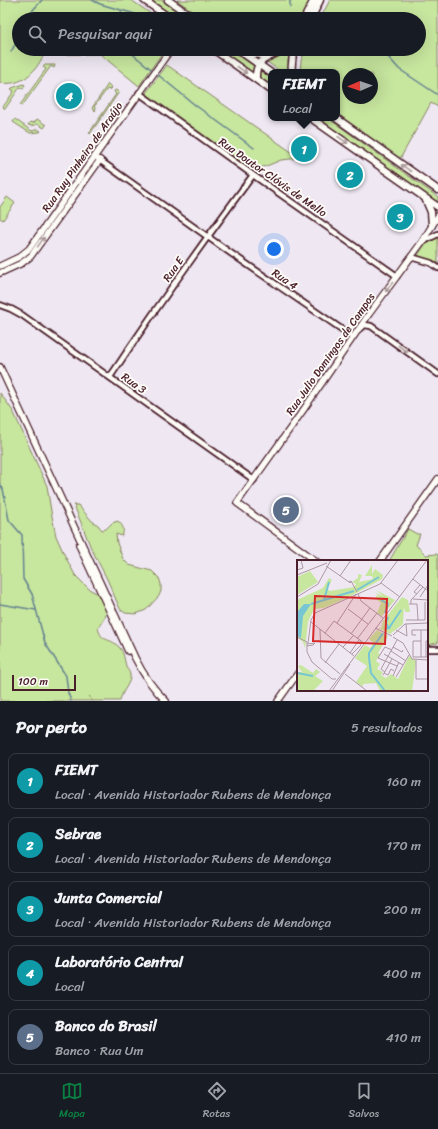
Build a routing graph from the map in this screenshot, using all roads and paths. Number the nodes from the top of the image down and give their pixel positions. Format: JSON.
{"nodes":[{"id":1,"x":144,"y":0,"type":"edge"},
{"id":2,"x":168,"y":0,"type":"edge"},
{"id":3,"x":314,"y":0,"type":"edge"},
{"id":4,"x":320,"y":0,"type":"edge"},
{"id":5,"x":161,"y":12,"type":"edge"},
{"id":6,"x":185,"y":12,"type":"edge"},
{"id":7,"x":308,"y":12,"type":"edge"},
{"id":8,"x":314,"y":12,"type":"edge"},
{"id":9,"x":166,"y":56,"type":"edge"},
{"id":10,"x":223,"y":56,"type":"edge"},
{"id":11,"x":246,"y":56,"type":"edge"},
{"id":12,"x":269,"y":56,"type":"edge"},
{"id":13,"x":292,"y":56,"type":"edge"},
{"id":14,"x":258,"y":65,"type":"junction"},
{"id":15,"x":292,"y":69,"type":"edge"},
{"id":16,"x":268,"y":71,"type":"edge"},
{"id":17,"x":256,"y":80,"type":"junction"},
{"id":18,"x":268,"y":88,"type":"edge"},
{"id":19,"x":139,"y":93,"type":"junction"},
{"id":20,"x":315,"y":121,"type":"edge"},
{"id":21,"x":340,"y":121,"type":"edge"},
{"id":22,"x":97,"y":158,"type":"junction"},
{"id":23,"x":253,"y":174,"type":"junction"},
{"id":24,"x":438,"y":190,"type":"edge"},
{"id":25,"x":424,"y":197,"type":"junction"},
{"id":26,"x":438,"y":207,"type":"edge"},
{"id":27,"x":438,"y":216,"type":"edge"},
{"id":28,"x":432,"y":225,"type":"junction"},
{"id":29,"x":438,"y":234,"type":"edge"},
{"id":30,"x":207,"y":237,"type":"junction"},
{"id":31,"x":422,"y":242,"type":"junction"},
{"id":32,"x":411,"y":257,"type":"junction"},
{"id":33,"x":0,"y":266,"type":"edge"},
{"id":34,"x":438,"y":268,"type":"edge"},
{"id":35,"x":0,"y":273,"type":"edge"},
{"id":36,"x":397,"y":276,"type":"junction"},
{"id":37,"x":0,"y":305,"type":"edge"},
{"id":38,"x":369,"y":314,"type":"junction"},
{"id":39,"x":371,"y":326,"type":"junction"},
{"id":40,"x":359,"y":328,"type":"junction"},
{"id":41,"x":354,"y":337,"type":"junction"},
{"id":42,"x":0,"y":367,"type":"edge"},
{"id":43,"x":0,"y":374,"type":"edge"},
{"id":44,"x":438,"y":374,"type":"edge"},
{"id":45,"x":110,"y":377,"type":"junction"},
{"id":46,"x":438,"y":479,"type":"edge"},
{"id":47,"x":254,"y":480,"type":"junction"},
{"id":48,"x":315,"y":560,"type":"edge"},
{"id":49,"x":381,"y":560,"type":"edge"},
{"id":50,"x":438,"y":648,"type":"edge"},
{"id":51,"x":428,"y":649,"type":"edge"},
{"id":52,"x":297,"y":674,"type":"edge"},
{"id":53,"x":161,"y":701,"type":"edge"},
{"id":54,"x":166,"y":701,"type":"edge"},
{"id":55,"x":278,"y":701,"type":"edge"}],
"edges":[{"from":1,"to":5,"type":"main road"},
{"from":2,"to":6,"type":"main road"},
{"from":3,"to":7,"type":"main road"},
{"from":4,"to":8,"type":"main road"},
{"from":9,"to":19,"type":"street","name":"Rua Ruy Pinheiro de Araújo"},
{"from":10,"to":17,"type":"main road","one_way":true},
{"from":11,"to":14,"type":"main road"},
{"from":12,"to":14,"type":"main road"},
{"from":13,"to":15,"type":"main road"},
{"from":14,"to":16,"type":"main road"},
{"from":14,"to":17,"type":"main road"},
{"from":17,"to":18,"type":"main road"},
{"from":19,"to":22,"type":"street","name":"Rua Ruy Pinheiro de Araújo"},
{"from":19,"to":23,"type":"street","name":"Rua Doutor Clóvis de Mello"},
{"from":20,"to":25,"type":"main road","one_way":true},
{"from":24,"to":21,"type":"main road","one_way":true},
{"from":22,"to":30,"type":"street","name":"Rua 4"},
{"from":22,"to":33,"type":"street","name":"Rua Ruy Pinheiro de Araújo"},
{"from":35,"to":22,"type":"street","name":"Rua Ruy Pinheiro de Araújo","one_way":true},
{"from":23,"to":30,"type":"street","name":"Rua E"},
{"from":23,"to":36,"type":"street","name":"Rua Doutor Clóvis de Mello"},
{"from":25,"to":26,"type":"main road"},
{"from":25,"to":28,"type":"main road"},
{"from":27,"to":28,"type":"street","name":"Rua Julio Domingos de Campos"},
{"from":28,"to":31,"type":"street","name":"Rua Julio Domingos de Campos"},
{"from":29,"to":31,"type":"street"},
{"from":30,"to":41,"type":"street","name":"Rua 4"},
{"from":30,"to":45,"type":"street","name":"Rua E"},
{"from":31,"to":32,"type":"street","name":"Rua Julio Domingos de Campos"},
{"from":32,"to":34,"type":"street"},
{"from":32,"to":36,"type":"street","name":"Rua Julio Domingos de Campos"},
{"from":36,"to":38,"type":"street","name":"Rua Julio Domingos de Campos","one_way":true},
{"from":37,"to":45,"type":"street","name":"Rua 3"},
{"from":38,"to":39,"type":"street"},
{"from":38,"to":40,"type":"street","name":"Rua Julio Domingos de Campos"},
{"from":39,"to":40,"type":"street"},
{"from":39,"to":44,"type":"street","one_way":true},
{"from":40,"to":41,"type":"street","name":"Rua Julio Domingos de Campos"},
{"from":41,"to":47,"type":"street","name":"Rua Julio Domingos de Campos"},
{"from":42,"to":54,"type":"street"},
{"from":43,"to":53,"type":"street"},
{"from":45,"to":47,"type":"street","name":"Rua 3"},
{"from":46,"to":49,"type":"street"},
{"from":47,"to":48,"type":"street","name":"Rua Julio Domingos de Campos"},
{"from":50,"to":51,"type":"street"},
{"from":52,"to":55,"type":"street"}]}
